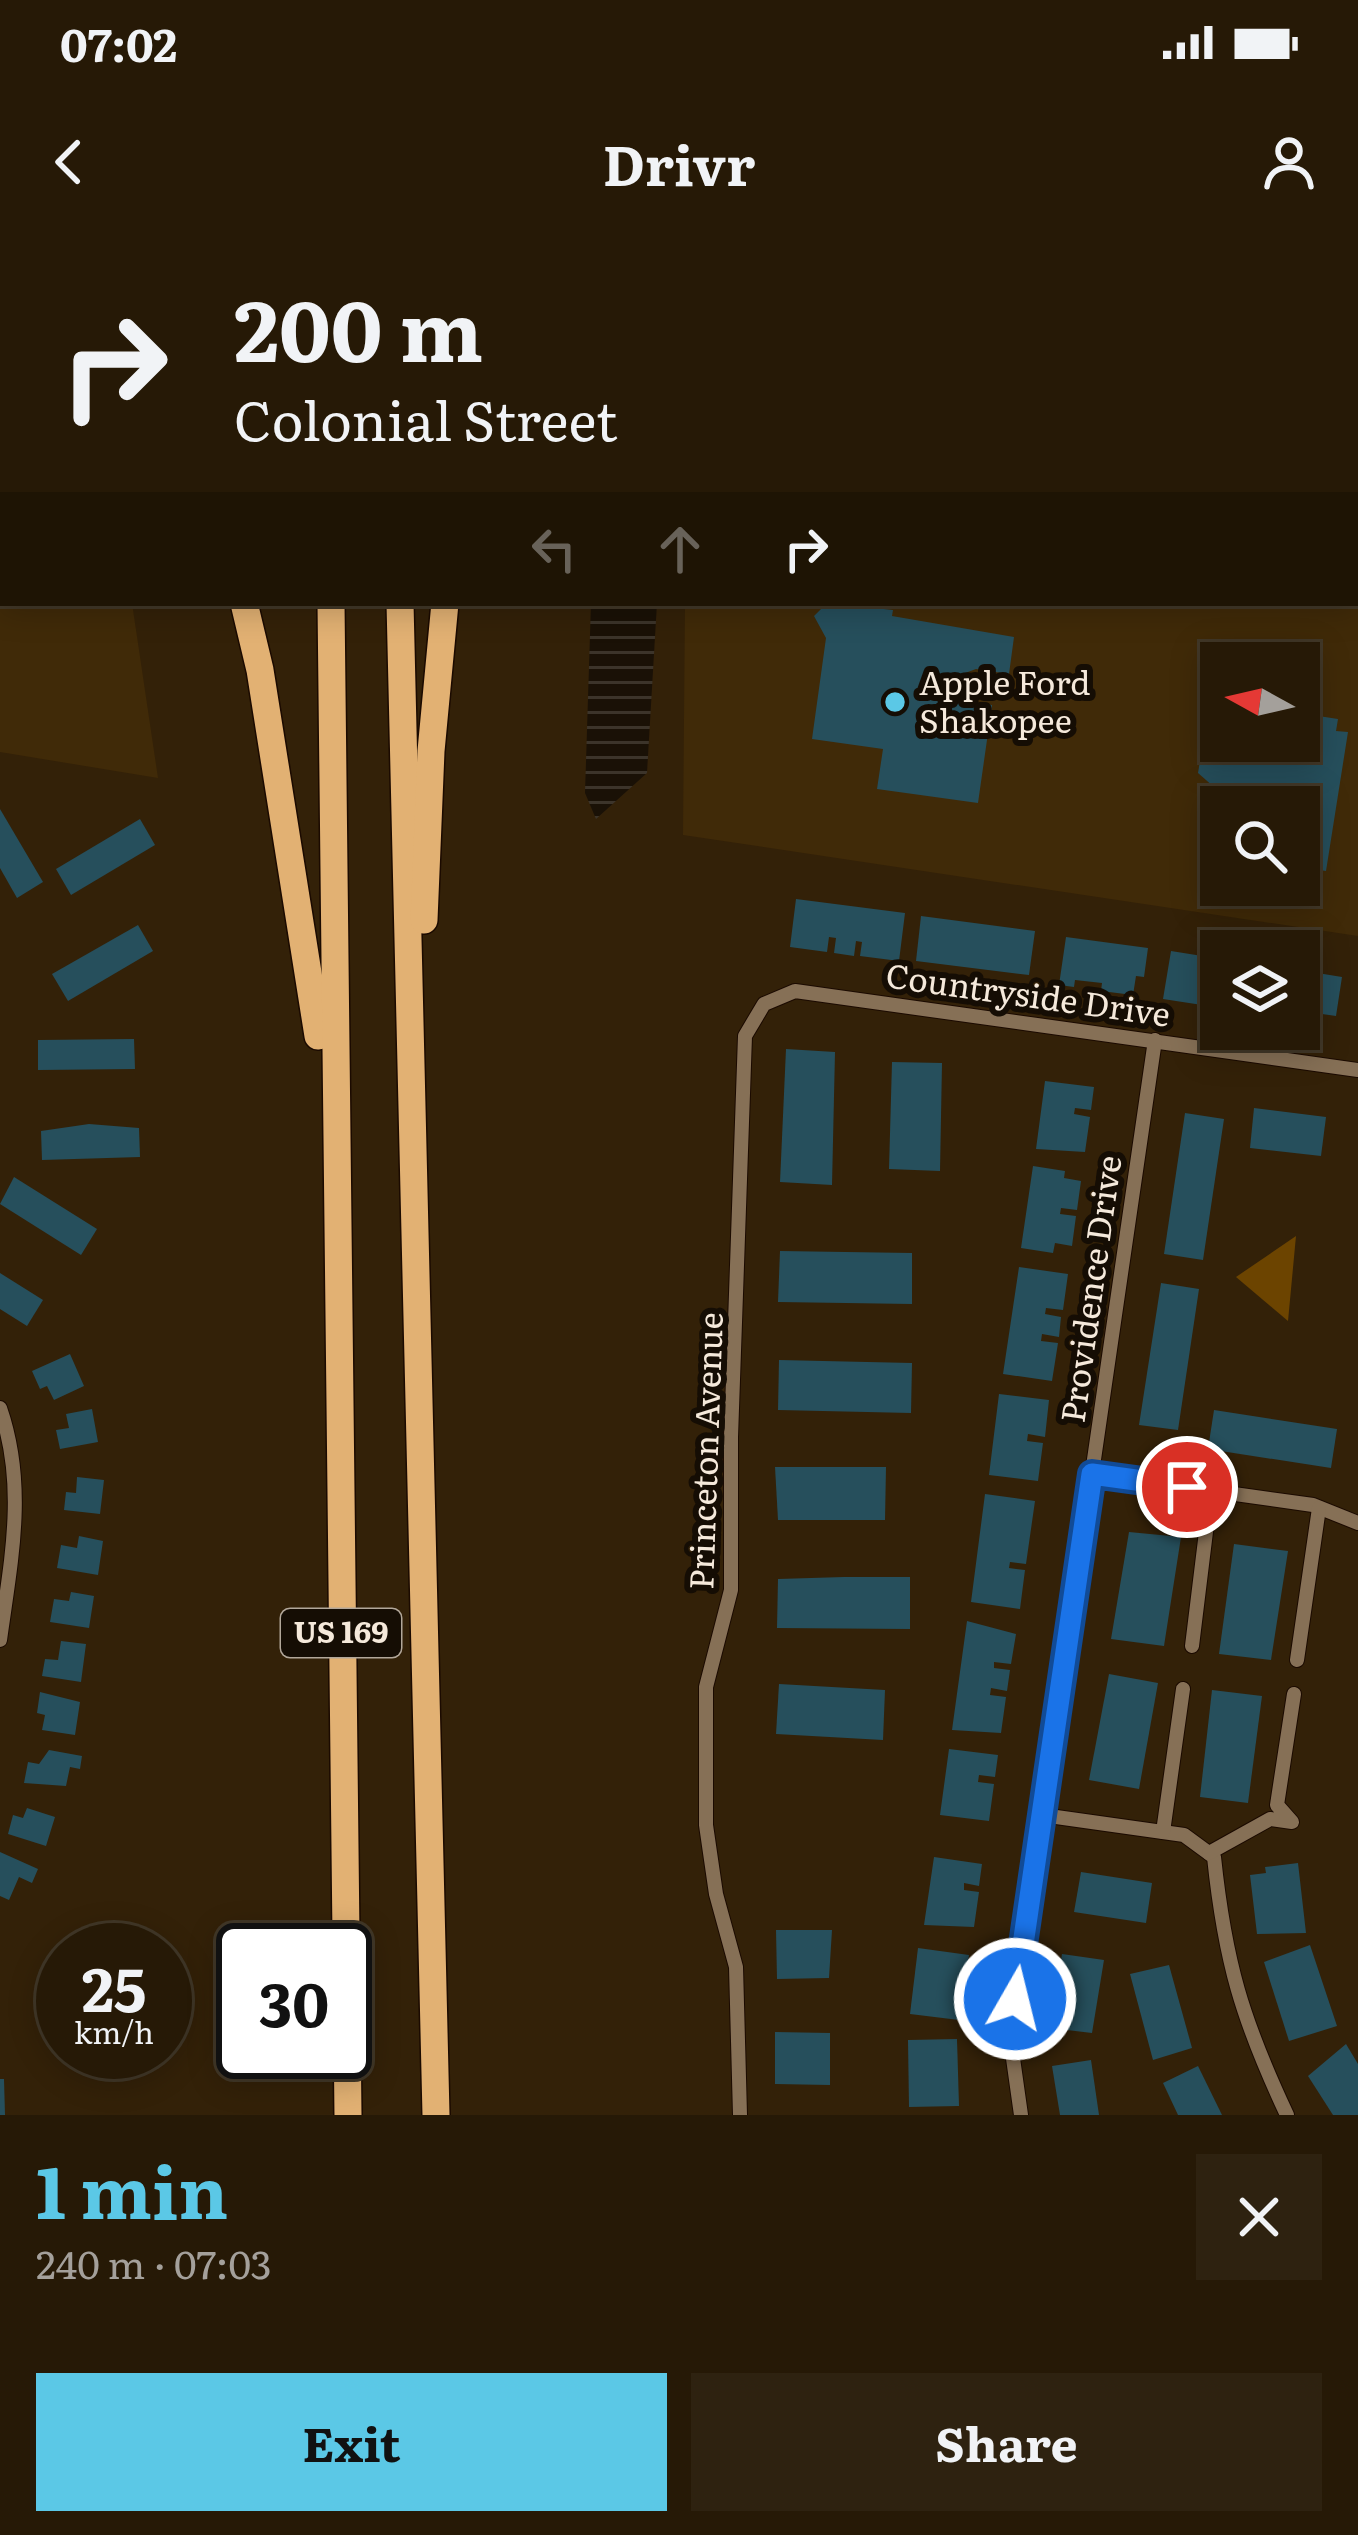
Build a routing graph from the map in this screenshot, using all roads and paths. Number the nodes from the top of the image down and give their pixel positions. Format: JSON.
{"nodes":[{"id":1,"x":245,"y":606,"type":"edge"},
{"id":2,"x":331,"y":606,"type":"edge"},
{"id":3,"x":400,"y":606,"type":"edge"},
{"id":4,"x":445,"y":606,"type":"edge"},
{"id":5,"x":764,"y":1004,"type":"joint"},
{"id":6,"x":1155,"y":1040,"type":"junction"},
{"id":7,"x":1358,"y":1070,"type":"edge"},
{"id":8,"x":334,"y":1151,"type":"junction"},
{"id":9,"x":414,"y":1200,"type":"junction"},
{"id":10,"x":0,"y":1408,"type":"edge"},
{"id":11,"x":1092,"y":1474,"type":"junction"},
{"id":12,"x":1211,"y":1491,"type":"junction"},
{"id":13,"x":1319,"y":1508,"type":"junction"},
{"id":14,"x":1358,"y":1523,"type":"edge"},
{"id":15,"x":0,"y":1640,"type":"edge"},
{"id":16,"x":1192,"y":1646,"type":"dead end"},
{"id":17,"x":1298,"y":1660,"type":"dead end"},
{"id":18,"x":1183,"y":1689,"type":"dead end"},
{"id":19,"x":1294,"y":1694,"type":"dead end"},
{"id":20,"x":1042,"y":1815,"type":"junction"},
{"id":21,"x":1163,"y":1832,"type":"junction"},
{"id":22,"x":1209,"y":1853,"type":"junction"},
{"id":23,"x":348,"y":2115,"type":"edge"},
{"id":24,"x":436,"y":2115,"type":"edge"},
{"id":25,"x":740,"y":2115,"type":"edge"},
{"id":26,"x":1021,"y":2115,"type":"edge"},
{"id":27,"x":1287,"y":2115,"type":"edge"}],
"edges":[{"from":1,"to":8,"type":"highway"},
{"from":2,"to":8,"type":"highway","number":"US 169"},
{"from":3,"to":9,"type":"highway","number":"US 169"},
{"from":4,"to":9,"type":"highway"},
{"from":5,"to":6,"type":"street","name":"Countryside Drive"},
{"from":5,"to":25,"type":"street","name":"Princeton Avenue"},
{"from":6,"to":7,"type":"street","name":"Countryside Drive"},
{"from":6,"to":11,"type":"street","name":"Providence Drive"},
{"from":8,"to":23,"type":"highway","number":"US 169"},
{"from":9,"to":24,"type":"highway","number":"US 169"},
{"from":10,"to":15,"type":"street"},
{"from":11,"to":12,"type":"street"},
{"from":11,"to":20,"type":"street","name":"Providence Drive"},
{"from":12,"to":13,"type":"street"},
{"from":12,"to":16,"type":"street"},
{"from":13,"to":14,"type":"street"},
{"from":13,"to":17,"type":"street"},
{"from":18,"to":21,"type":"street"},
{"from":19,"to":22,"type":"street"},
{"from":20,"to":21,"type":"street"},
{"from":20,"to":26,"type":"street","name":"Providence Drive"},
{"from":21,"to":22,"type":"street"},
{"from":22,"to":27,"type":"street"}]}
